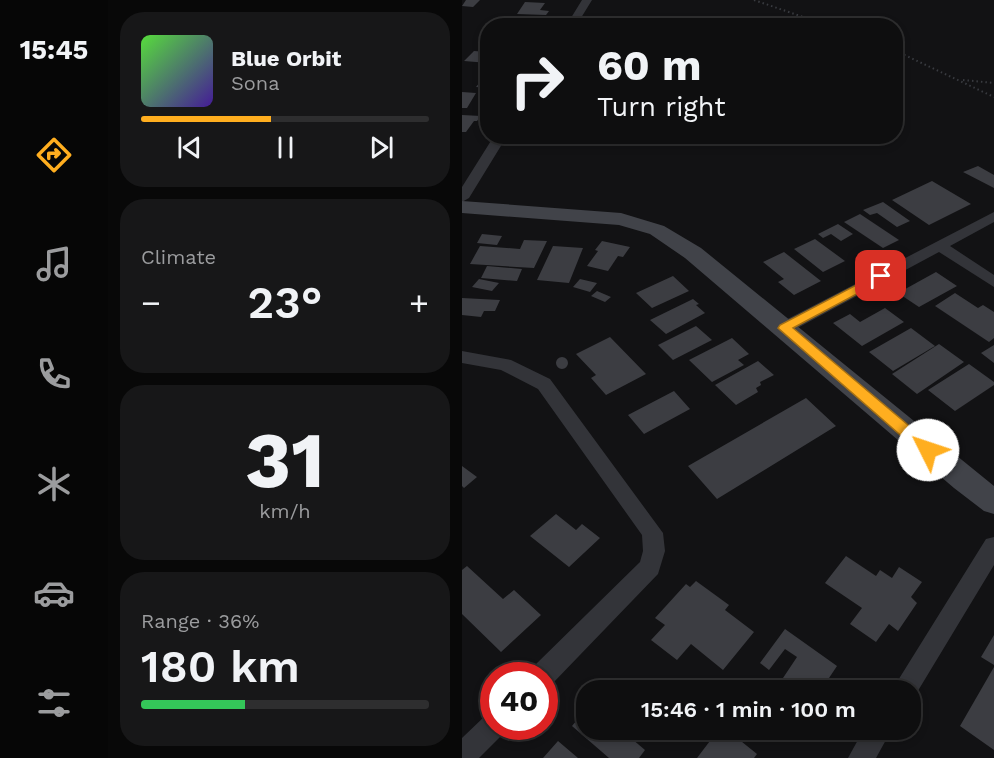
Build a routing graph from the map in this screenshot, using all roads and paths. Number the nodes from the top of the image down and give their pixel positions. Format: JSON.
{"nodes":[{"id":1,"x":587,"y":0,"type":"edge"},
{"id":2,"x":754,"y":0,"type":"edge"},
{"id":3,"x":576,"y":18,"type":"edge"},
{"id":4,"x":806,"y":18,"type":"edge"},
{"id":5,"x":903,"y":54,"type":"edge"},
{"id":6,"x":959,"y":79,"type":"junction"},
{"id":7,"x":994,"y":83,"type":"edge"},
{"id":8,"x":994,"y":97,"type":"edge"},
{"id":9,"x":496,"y":144,"type":"edge"},
{"id":10,"x":462,"y":198,"type":"edge"},
{"id":11,"x":462,"y":207,"type":"edge"},
{"id":12,"x":994,"y":216,"type":"edge"},
{"id":13,"x":939,"y":245,"type":"junction"},
{"id":14,"x":994,"y":282,"type":"edge"},
{"id":15,"x":784,"y":328,"type":"junction"},
{"id":16,"x":462,"y":357,"type":"edge"},
{"id":17,"x":994,"y":502,"type":"edge"},
{"id":18,"x":994,"y":546,"type":"edge"},
{"id":19,"x":556,"y":662,"type":"edge"},
{"id":20,"x":910,"y":680,"type":"edge"},
{"id":21,"x":480,"y":738,"type":"edge"},
{"id":22,"x":872,"y":740,"type":"edge"},
{"id":23,"x":462,"y":756,"type":"edge"},
{"id":24,"x":861,"y":758,"type":"edge"}],
"edges":[{"from":1,"to":3,"type":"street"},
{"from":2,"to":4,"type":"path"},
{"from":5,"to":6,"type":"path"},
{"from":6,"to":7,"type":"path"},
{"from":6,"to":8,"type":"path"},
{"from":9,"to":10,"type":"street"},
{"from":11,"to":15,"type":"street"},
{"from":12,"to":13,"type":"street"},
{"from":13,"to":14,"type":"street"},
{"from":13,"to":15,"type":"street"},
{"from":15,"to":17,"type":"street"},
{"from":16,"to":19,"type":"street"},
{"from":18,"to":20,"type":"street"},
{"from":21,"to":23,"type":"street"},
{"from":22,"to":24,"type":"street"}]}
